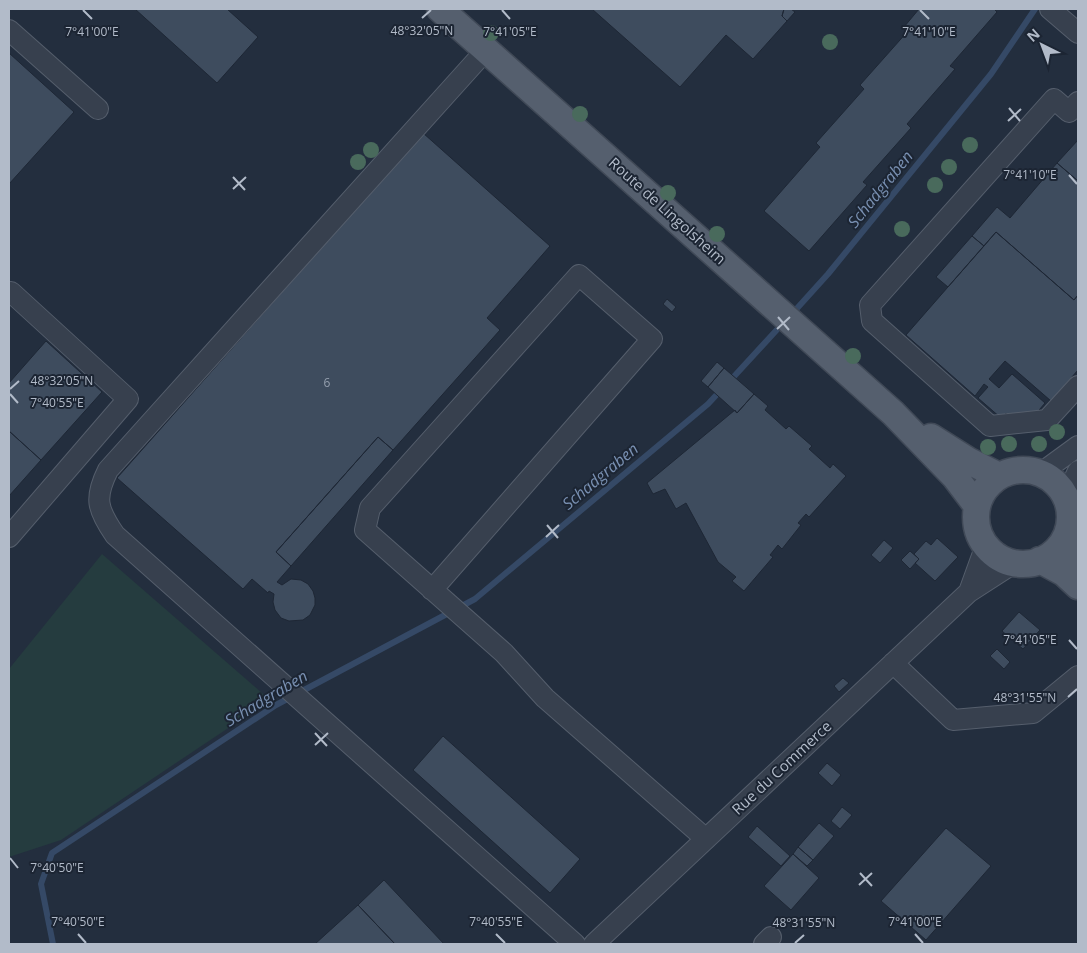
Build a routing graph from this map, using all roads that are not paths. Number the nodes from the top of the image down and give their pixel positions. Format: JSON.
{"nodes":[{"id":1,"x":440,"y":9,"type":"edge"},
{"id":2,"x":1050,"y":9,"type":"edge"},
{"id":3,"x":9,"y":30,"type":"edge"},
{"id":4,"x":1078,"y":33,"type":"edge"},
{"id":5,"x":486,"y":50,"type":"junction"},
{"id":6,"x":1078,"y":102,"type":"edge"},
{"id":7,"x":98,"y":110,"type":"dead end"},
{"id":8,"x":9,"y":294,"type":"edge"},
{"id":9,"x":1078,"y":386,"type":"edge"},
{"id":10,"x":893,"y":413,"type":"junction"},
{"id":11,"x":1078,"y":446,"type":"edge"},
{"id":12,"x":1078,"y":471,"type":"edge"},
{"id":13,"x":1041,"y":473,"type":"junction"},
{"id":14,"x":999,"y":476,"type":"junction"},
{"id":15,"x":1066,"y":496,"type":"junction"},
{"id":16,"x":977,"y":506,"type":"junction"},
{"id":17,"x":1068,"y":530,"type":"junction"},
{"id":18,"x":9,"y":537,"type":"edge"},
{"id":19,"x":986,"y":545,"type":"junction"},
{"id":20,"x":1040,"y":560,"type":"junction"},
{"id":21,"x":1078,"y":560,"type":"edge"},
{"id":22,"x":1014,"y":563,"type":"junction"},
{"id":23,"x":1078,"y":586,"type":"edge"},
{"id":24,"x":432,"y":590,"type":"junction"},
{"id":25,"x":969,"y":592,"type":"junction"},
{"id":26,"x":893,"y":663,"type":"junction"},
{"id":27,"x":1078,"y":676,"type":"edge"},
{"id":28,"x":706,"y":839,"type":"junction"},
{"id":29,"x":575,"y":944,"type":"edge"},
{"id":30,"x":594,"y":944,"type":"edge"}],
"edges":[{"from":1,"to":5,"type":"main road","name":"Route de Lingolsheim"},
{"from":2,"to":4,"type":"street"},
{"from":3,"to":7,"type":"street"},
{"from":5,"to":10,"type":"main road","name":"Route de Lingolsheim"},
{"from":5,"to":29,"type":"street"},
{"from":6,"to":9,"type":"street"},
{"from":8,"to":18,"type":"street"},
{"from":10,"to":14,"type":"main road"},
{"from":10,"to":16,"type":"main road"},
{"from":11,"to":13,"type":"street"},
{"from":12,"to":15,"type":"street"},
{"from":13,"to":14,"type":"main road"},
{"from":13,"to":15,"type":"main road"},
{"from":14,"to":16,"type":"main road"},
{"from":15,"to":17,"type":"main road"},
{"from":16,"to":19,"type":"main road"},
{"from":17,"to":20,"type":"main road"},
{"from":17,"to":21,"type":"main road"},
{"from":19,"to":22,"type":"main road"},
{"from":19,"to":25,"type":"street","name":"Rue du Commerce"},
{"from":20,"to":22,"type":"main road"},
{"from":20,"to":23,"type":"main road"},
{"from":22,"to":25,"type":"street","name":"Rue du Commerce"},
{"from":24,"to":24,"type":"street"},
{"from":24,"to":28,"type":"street"},
{"from":25,"to":26,"type":"street","name":"Rue du Commerce"},
{"from":26,"to":27,"type":"street"},
{"from":26,"to":28,"type":"street","name":"Rue du Commerce"},
{"from":28,"to":30,"type":"street","name":"Rue du Commerce"}]}
